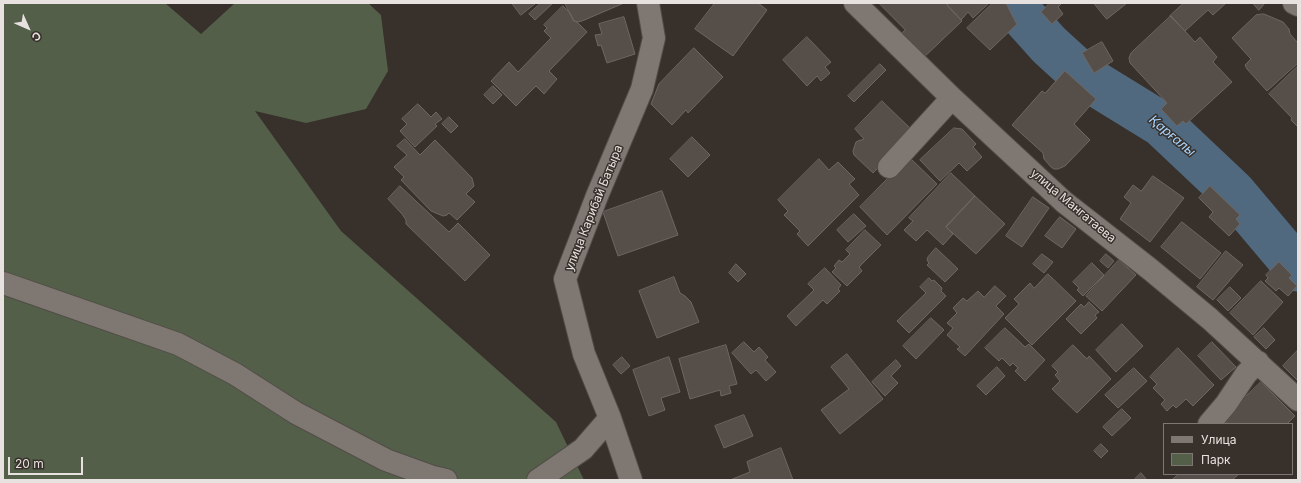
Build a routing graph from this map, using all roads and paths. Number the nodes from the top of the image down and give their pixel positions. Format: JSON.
{"nodes":[{"id":1,"x":648,"y":3,"type":"edge"},
{"id":2,"x":855,"y":3,"type":"edge"},
{"id":3,"x":1294,"y":3,"type":"edge"},
{"id":4,"x":1298,"y":5,"type":"edge"},
{"id":5,"x":952,"y":98,"type":"junction"},
{"id":6,"x":889,"y":167,"type":"dead end"},
{"id":7,"x":3,"y":283,"type":"edge"},
{"id":8,"x":1258,"y":362,"type":"junction"},
{"id":9,"x":1298,"y":400,"type":"edge"},
{"id":10,"x":610,"y":418,"type":"junction"},
{"id":11,"x":1210,"y":423,"type":"edge"},
{"id":12,"x":446,"y":480,"type":"edge"},
{"id":13,"x":538,"y":480,"type":"edge"},
{"id":14,"x":631,"y":480,"type":"edge"}],
"edges":[{"from":1,"to":10,"type":"street","name":"улица Карибай Батыра"},
{"from":2,"to":5,"type":"street","name":"улица Мангатаева"},
{"from":3,"to":4,"type":"street"},
{"from":5,"to":6,"type":"street"},
{"from":5,"to":8,"type":"street","name":"улица Мангатаева"},
{"from":7,"to":12,"type":"street"},
{"from":8,"to":9,"type":"street","name":"улица Мангатаева"},
{"from":8,"to":11,"type":"street"},
{"from":10,"to":13,"type":"street"},
{"from":10,"to":14,"type":"street","name":"улица Карибай Батыра"}]}
